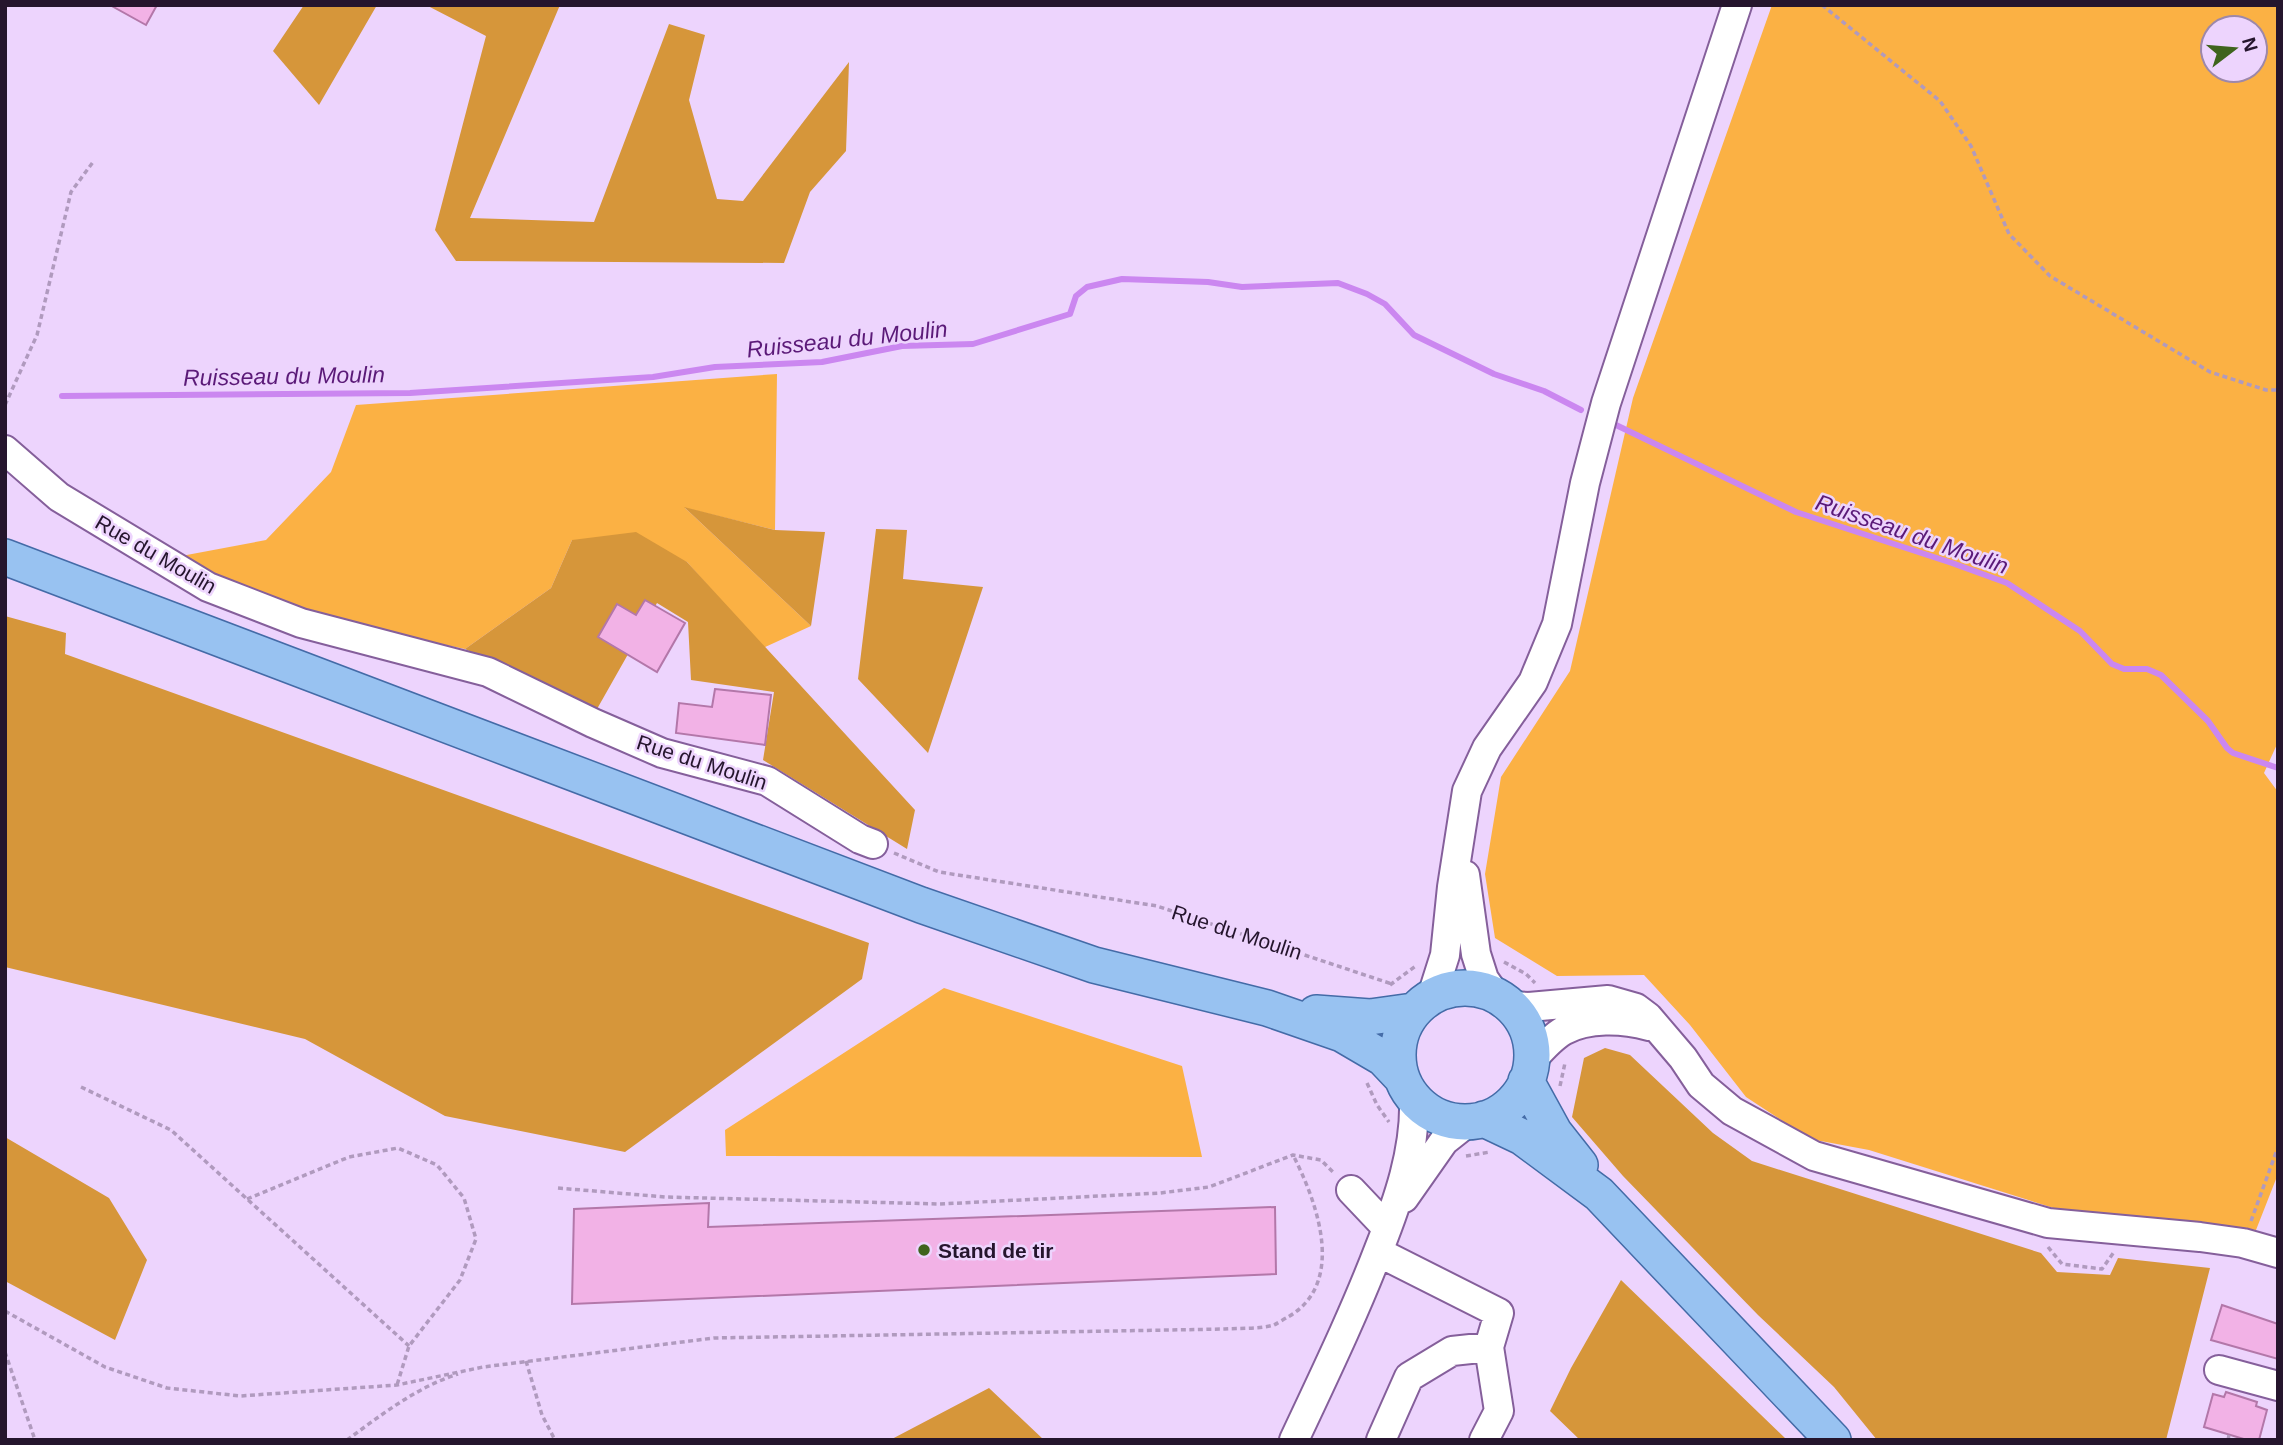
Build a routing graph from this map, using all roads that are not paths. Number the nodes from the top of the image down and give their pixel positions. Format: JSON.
{"nodes":[{"id":1,"x":1737,"y":5,"type":"edge"},
{"id":2,"x":5,"y":450,"type":"edge"},
{"id":3,"x":5,"y":557,"type":"edge"},
{"id":4,"x":1460,"y":832,"type":"junction"},
{"id":5,"x":873,"y":845,"type":"road end"},
{"id":6,"x":1514,"y":995,"type":"junction"},
{"id":7,"x":1422,"y":1004,"type":"junction"},
{"id":8,"x":1267,"y":1008,"type":"junction"},
{"id":9,"x":1655,"y":1028,"type":"junction"},
{"id":10,"x":1539,"y":1077,"type":"junction"},
{"id":11,"x":1407,"y":1087,"type":"junction"},
{"id":12,"x":1484,"y":1130,"type":"junction"},
{"id":13,"x":1351,"y":1191,"type":"road end"},
{"id":14,"x":1599,"y":1194,"type":"junction"},
{"id":15,"x":1387,"y":1230,"type":"junction"},
{"id":16,"x":2278,"y":1253,"type":"edge"},
{"id":17,"x":1489,"y":1347,"type":"junction"},
{"id":18,"x":2219,"y":1370,"type":"dead end"},
{"id":19,"x":2278,"y":1386,"type":"edge"},
{"id":20,"x":1294,"y":1440,"type":"edge"},
{"id":21,"x":1381,"y":1440,"type":"edge"},
{"id":22,"x":1484,"y":1440,"type":"edge"},
{"id":23,"x":1833,"y":1440,"type":"edge"}],
"edges":[{"from":1,"to":4,"type":"street"},
{"from":2,"to":5,"type":"street","name":"Rue du Moulin"},
{"from":3,"to":8,"type":"main road"},
{"from":4,"to":6,"type":"street"},
{"from":4,"to":7,"type":"street"},
{"from":6,"to":7,"type":"main road"},
{"from":6,"to":9,"type":"street"},
{"from":6,"to":10,"type":"main road"},
{"from":7,"to":8,"type":"main road"},
{"from":7,"to":11,"type":"main road"},
{"from":8,"to":11,"type":"main road"},
{"from":9,"to":10,"type":"street"},
{"from":9,"to":16,"type":"street"},
{"from":10,"to":12,"type":"main road"},
{"from":10,"to":14,"type":"main road"},
{"from":11,"to":12,"type":"main road"},
{"from":11,"to":15,"type":"street"},
{"from":12,"to":14,"type":"main road"},
{"from":12,"to":15,"type":"street"},
{"from":13,"to":15,"type":"street"},
{"from":14,"to":23,"type":"main road"},
{"from":15,"to":17,"type":"street"},
{"from":15,"to":20,"type":"street"},
{"from":17,"to":21,"type":"street"},
{"from":17,"to":22,"type":"street"},
{"from":18,"to":19,"type":"street"}]}
